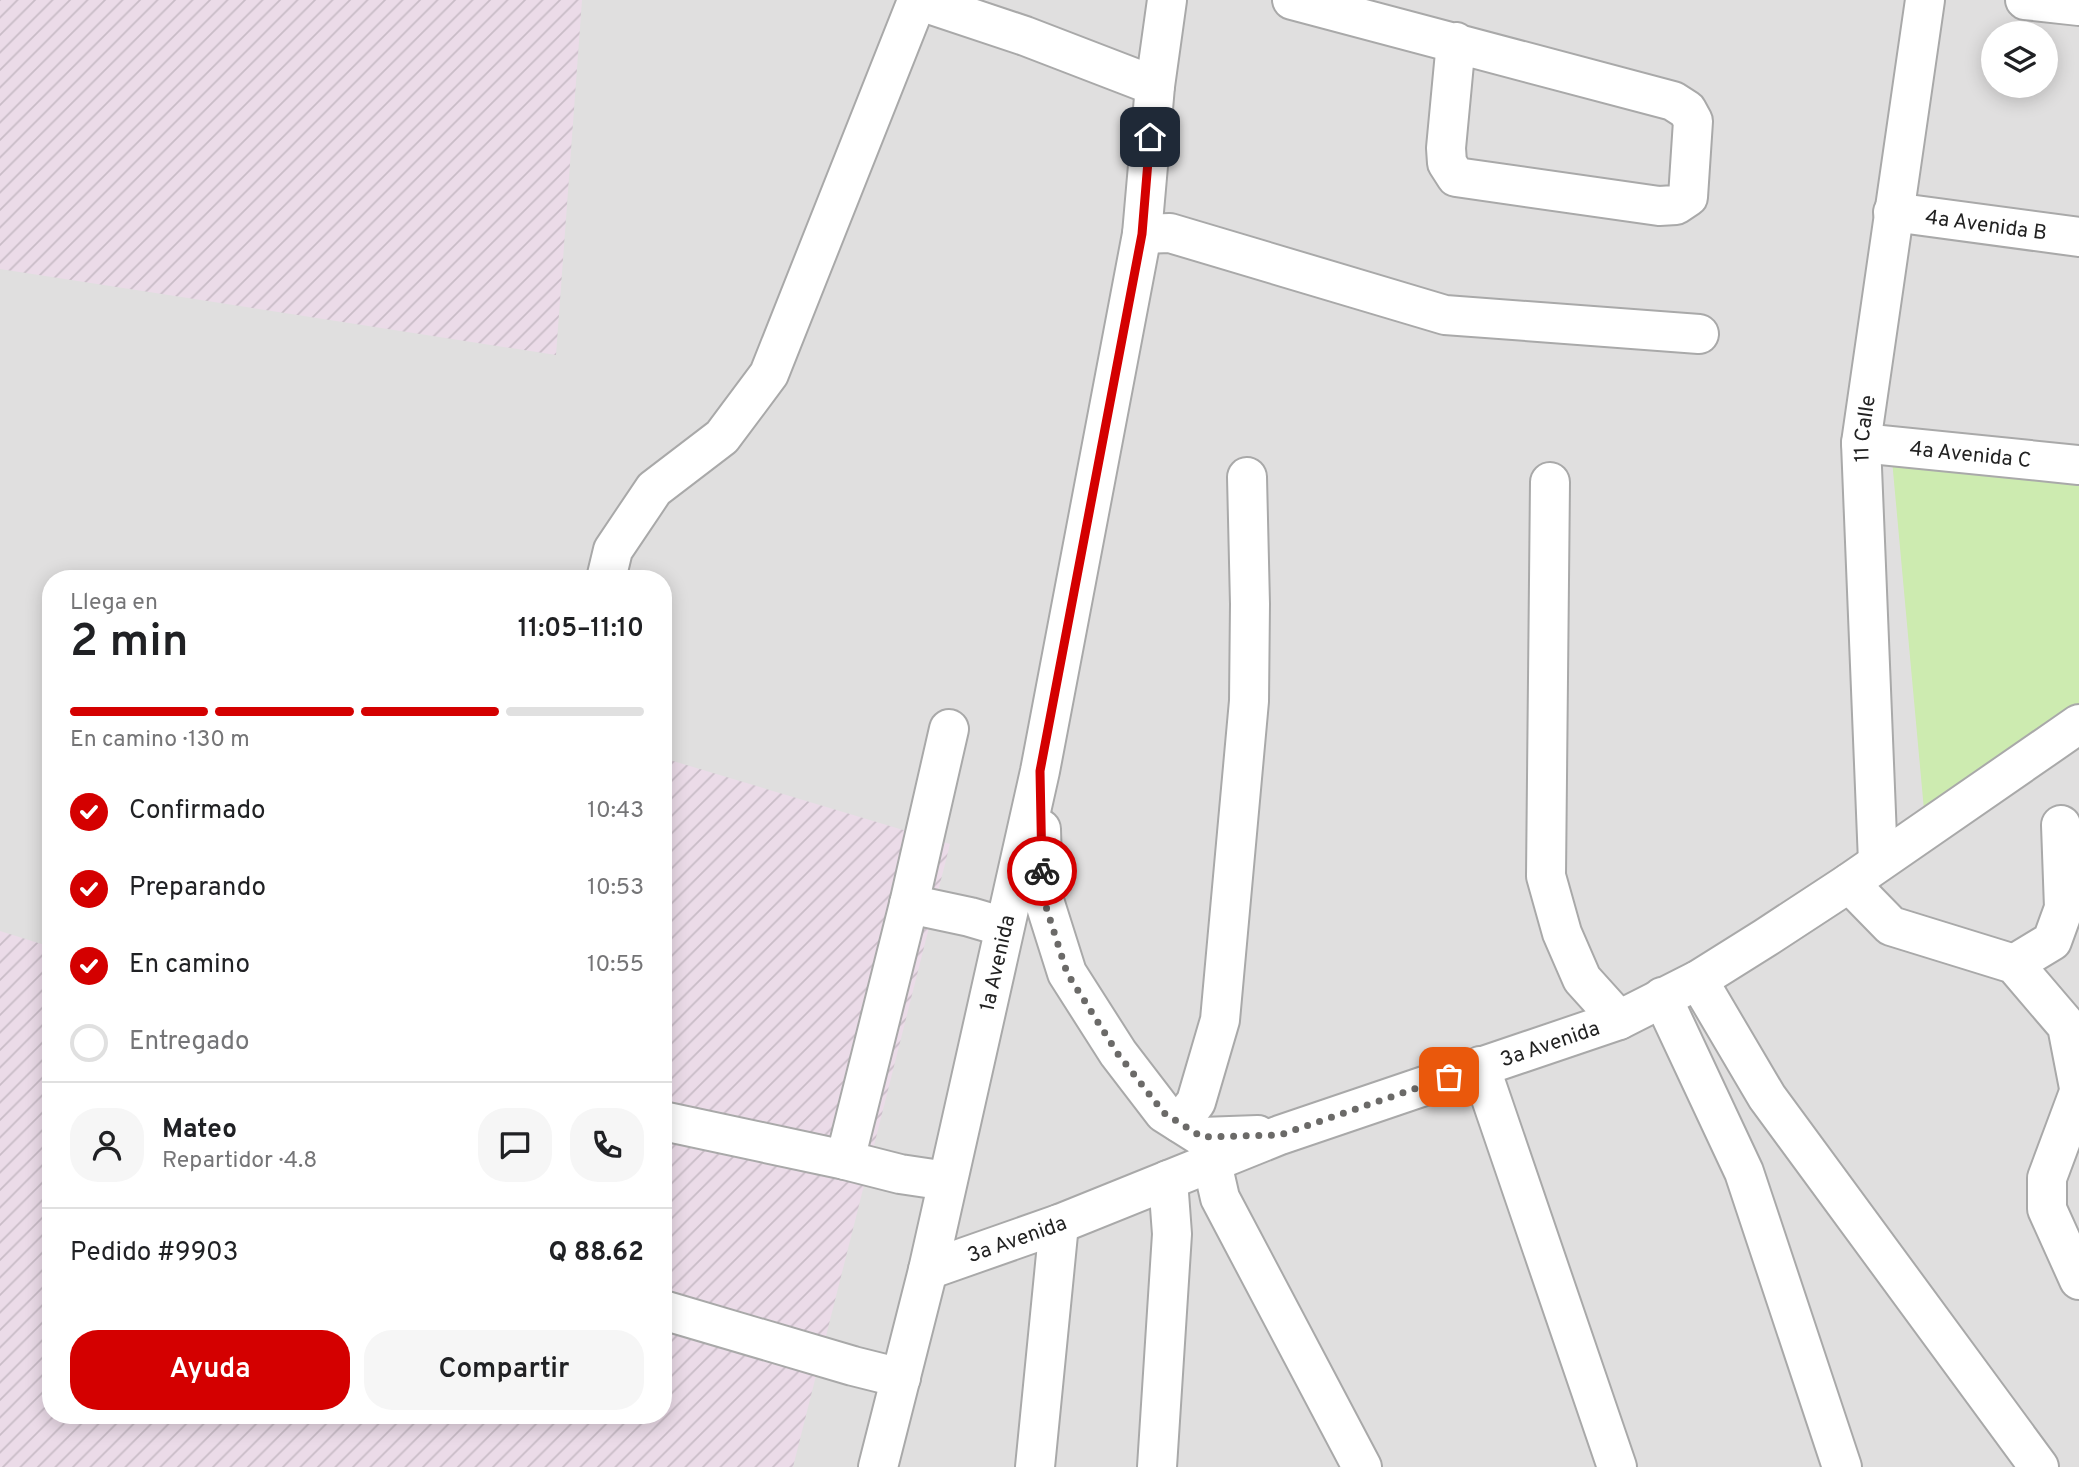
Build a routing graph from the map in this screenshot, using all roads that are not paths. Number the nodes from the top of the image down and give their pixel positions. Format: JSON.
{"nodes":[{"id":1,"x":1167,"y":0,"type":"edge"},
{"id":2,"x":1292,"y":0,"type":"edge"},
{"id":3,"x":1926,"y":0,"type":"edge"},
{"id":4,"x":2025,"y":0,"type":"edge"},
{"id":5,"x":917,"y":1,"type":"edge"},
{"id":6,"x":2079,"y":6,"type":"edge"},
{"id":7,"x":1456,"y":42,"type":"junction"},
{"id":8,"x":1155,"y":86,"type":"junction"},
{"id":9,"x":1894,"y":212,"type":"junction"},
{"id":10,"x":1142,"y":234,"type":"junction"},
{"id":11,"x":2079,"y":237,"type":"edge"},
{"id":12,"x":1699,"y":334,"type":"dead end"},
{"id":13,"x":1861,"y":443,"type":"junction"},
{"id":14,"x":2079,"y":465,"type":"edge"},
{"id":15,"x":1247,"y":477,"type":"dead end"},
{"id":16,"x":1549,"y":482,"type":"dead end"},
{"id":17,"x":608,"y":570,"type":"edge"},
{"id":18,"x":2079,"y":724,"type":"edge"},
{"id":19,"x":949,"y":729,"type":"dead end"},
{"id":20,"x":1040,"y":771,"type":"junction"},
{"id":21,"x":2061,"y":825,"type":"dead end"},
{"id":22,"x":1864,"y":872,"type":"junction"},
{"id":23,"x":909,"y":904,"type":"junction"},
{"id":24,"x":1004,"y":927,"type":"junction"},
{"id":25,"x":2014,"y":964,"type":"junction"},
{"id":26,"x":1698,"y":980,"type":"junction"},
{"id":27,"x":1662,"y":997,"type":"junction"},
{"id":28,"x":1619,"y":1020,"type":"junction"},
{"id":29,"x":1480,"y":1066,"type":"junction"},
{"id":30,"x":2079,"y":1090,"type":"edge"},
{"id":31,"x":672,"y":1123,"type":"edge"},
{"id":32,"x":1180,"y":1123,"type":"junction"},
{"id":33,"x":1280,"y":1135,"type":"junction"},
{"id":34,"x":845,"y":1160,"type":"junction"},
{"id":35,"x":1212,"y":1163,"type":"junction"},
{"id":36,"x":1168,"y":1180,"type":"junction"},
{"id":37,"x":947,"y":1181,"type":"junction"},
{"id":38,"x":1059,"y":1224,"type":"junction"},
{"id":39,"x":928,"y":1270,"type":"junction"},
{"id":40,"x":2079,"y":1280,"type":"edge"},
{"id":41,"x":672,"y":1313,"type":"edge"},
{"id":42,"x":901,"y":1378,"type":"junction"},
{"id":43,"x":878,"y":1467,"type":"edge"},
{"id":44,"x":1035,"y":1467,"type":"edge"},
{"id":45,"x":1157,"y":1467,"type":"edge"},
{"id":46,"x":1362,"y":1467,"type":"edge"},
{"id":47,"x":1617,"y":1467,"type":"edge"},
{"id":48,"x":1842,"y":1467,"type":"edge"},
{"id":49,"x":2039,"y":1467,"type":"edge"}],
"edges":[{"from":1,"to":8,"type":"street","name":"1a Avenida"},
{"from":2,"to":7,"type":"street"},
{"from":3,"to":9,"type":"street","name":"11 Calle"},
{"from":4,"to":6,"type":"street"},
{"from":5,"to":8,"type":"street"},
{"from":5,"to":17,"type":"street"},
{"from":7,"to":7,"type":"street"},
{"from":8,"to":10,"type":"street","name":"1a Avenida"},
{"from":9,"to":11,"type":"street","name":"4a Avenida B"},
{"from":9,"to":13,"type":"street","name":"11 Calle"},
{"from":10,"to":12,"type":"street"},
{"from":10,"to":20,"type":"street","name":"1a Avenida"},
{"from":13,"to":14,"type":"street","name":"4a Avenida C"},
{"from":13,"to":22,"type":"street","name":"11 Calle"},
{"from":15,"to":32,"type":"street"},
{"from":16,"to":28,"type":"street"},
{"from":18,"to":22,"type":"street","name":"3a Avenida"},
{"from":19,"to":23,"type":"street"},
{"from":20,"to":24,"type":"street","name":"1a Avenida"},
{"from":20,"to":32,"type":"street"},
{"from":21,"to":25,"type":"street"},
{"from":22,"to":25,"type":"street"},
{"from":22,"to":26,"type":"street","name":"3a Avenida"},
{"from":23,"to":24,"type":"street"},
{"from":23,"to":34,"type":"street"},
{"from":24,"to":37,"type":"street","name":"1a Avenida"},
{"from":25,"to":30,"type":"street"},
{"from":26,"to":27,"type":"street","name":"3a Avenida"},
{"from":26,"to":49,"type":"street"},
{"from":27,"to":28,"type":"street","name":"3a Avenida"},
{"from":27,"to":48,"type":"street"},
{"from":28,"to":29,"type":"street","name":"3a Avenida"},
{"from":29,"to":33,"type":"street","name":"3a Avenida"},
{"from":29,"to":47,"type":"street"},
{"from":30,"to":40,"type":"street"},
{"from":31,"to":34,"type":"street"},
{"from":32,"to":33,"type":"street"},
{"from":33,"to":35,"type":"street","name":"3a Avenida"},
{"from":34,"to":37,"type":"street"},
{"from":35,"to":36,"type":"street","name":"3a Avenida"},
{"from":35,"to":46,"type":"street"},
{"from":36,"to":38,"type":"street","name":"3a Avenida"},
{"from":36,"to":45,"type":"street"},
{"from":37,"to":39,"type":"street","name":"1a Avenida"},
{"from":38,"to":39,"type":"street","name":"3a Avenida"},
{"from":38,"to":44,"type":"street"},
{"from":39,"to":42,"type":"street","name":"1a Avenida"},
{"from":41,"to":42,"type":"street"},
{"from":42,"to":43,"type":"street","name":"1a Avenida"}]}
